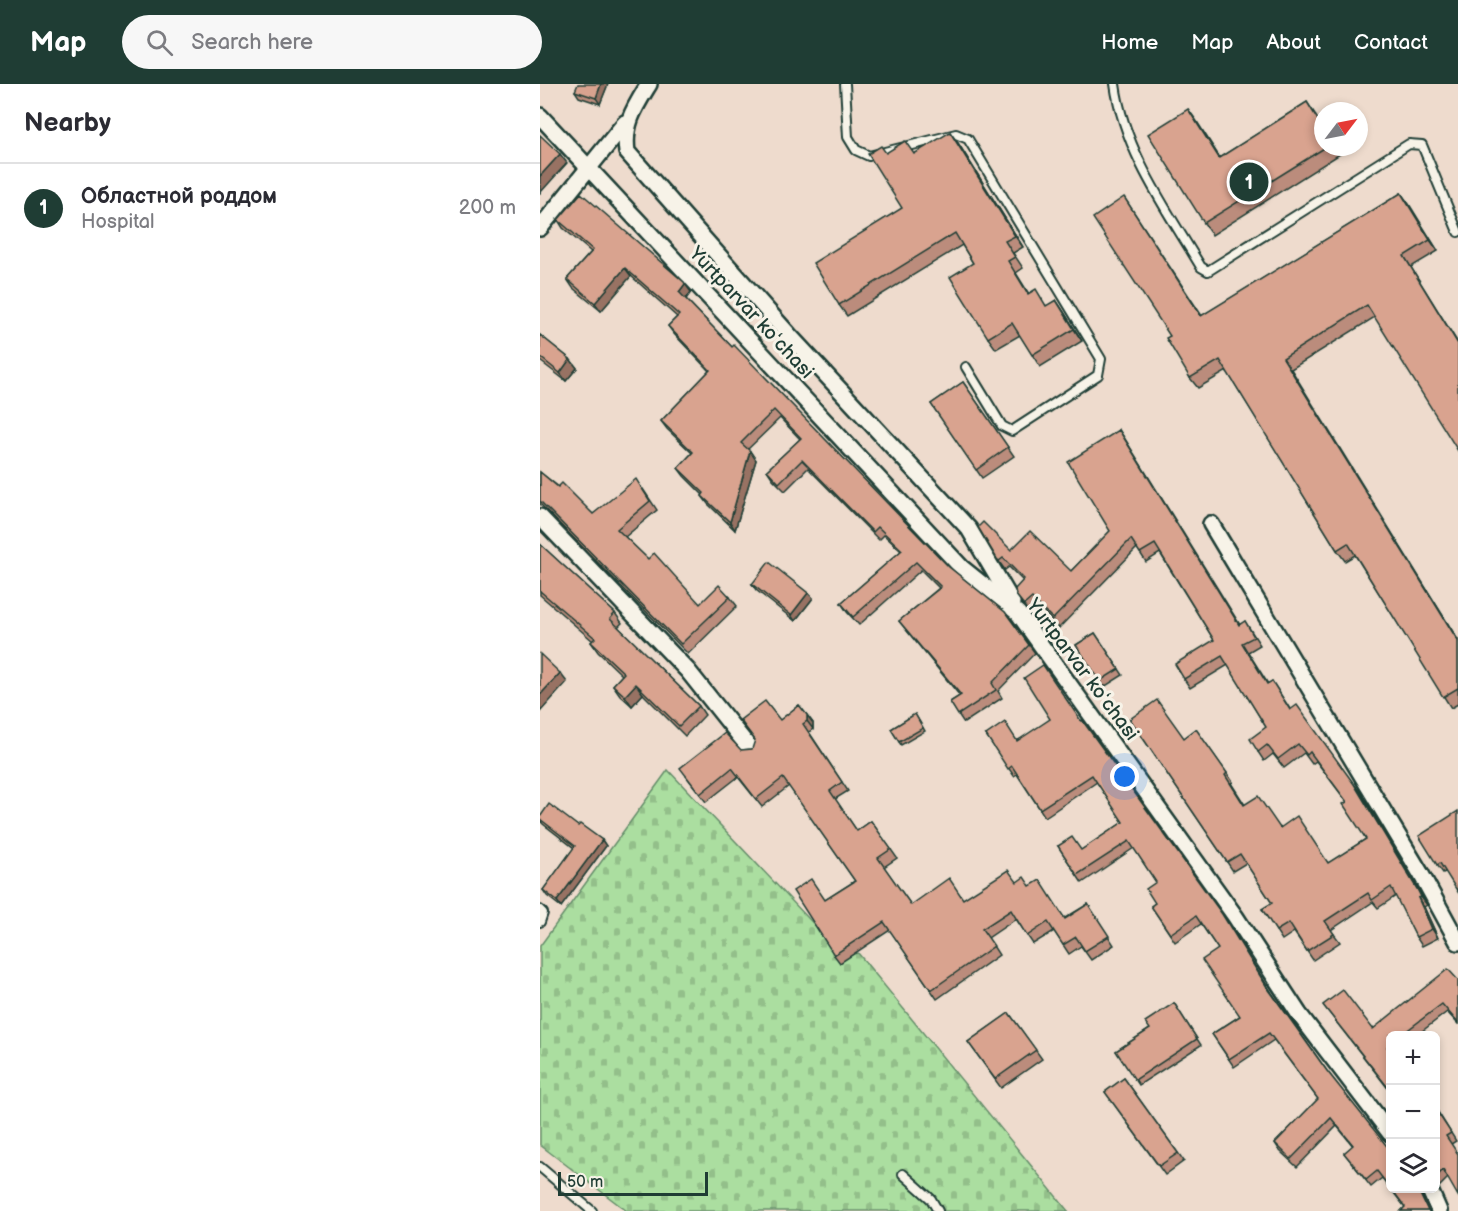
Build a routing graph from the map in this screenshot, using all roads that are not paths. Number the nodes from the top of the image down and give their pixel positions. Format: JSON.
{"nodes":[{"id":1,"x":649,"y":84,"type":"edge"},
{"id":2,"x":844,"y":84,"type":"edge"},
{"id":3,"x":1115,"y":84,"type":"edge"},
{"id":4,"x":540,"y":116,"type":"edge"},
{"id":5,"x":628,"y":120,"type":"junction"},
{"id":6,"x":590,"y":170,"type":"junction"},
{"id":7,"x":540,"y":228,"type":"edge"},
{"id":8,"x":1458,"y":232,"type":"edge"},
{"id":9,"x":966,"y":367,"type":"dead end"},
{"id":10,"x":540,"y":517,"type":"edge"},
{"id":11,"x":1211,"y":524,"type":"dead end"},
{"id":12,"x":1018,"y":613,"type":"junction"},
{"id":13,"x":751,"y":750,"type":"edge"},
{"id":14,"x":540,"y":910,"type":"edge"},
{"id":15,"x":540,"y":922,"type":"edge"},
{"id":16,"x":1458,"y":942,"type":"edge"},
{"id":17,"x":1386,"y":1128,"type":"edge"},
{"id":18,"x":540,"y":1167,"type":"edge"},
{"id":19,"x":903,"y":1174,"type":"dead end"},
{"id":20,"x":1431,"y":1193,"type":"edge"},
{"id":21,"x":592,"y":1211,"type":"edge"},
{"id":22,"x":938,"y":1211,"type":"edge"},
{"id":23,"x":1439,"y":1211,"type":"edge"}],
"edges":[{"from":1,"to":5,"type":"street"},
{"from":2,"to":9,"type":"lane"},
{"from":3,"to":8,"type":"lane"},
{"from":4,"to":6,"type":"street","name":"Yurtparvar koʻchasi"},
{"from":5,"to":6,"type":"street"},
{"from":5,"to":12,"type":"street"},
{"from":6,"to":7,"type":"street"},
{"from":6,"to":12,"type":"street","name":"Yurtparvar koʻchasi"},
{"from":10,"to":13,"type":"street"},
{"from":11,"to":16,"type":"street"},
{"from":12,"to":17,"type":"street","name":"Yurtparvar koʻchasi"},
{"from":14,"to":15,"type":"lane"},
{"from":18,"to":21,"type":"lane"},
{"from":19,"to":22,"type":"lane"},
{"from":20,"to":23,"type":"street"}]}
